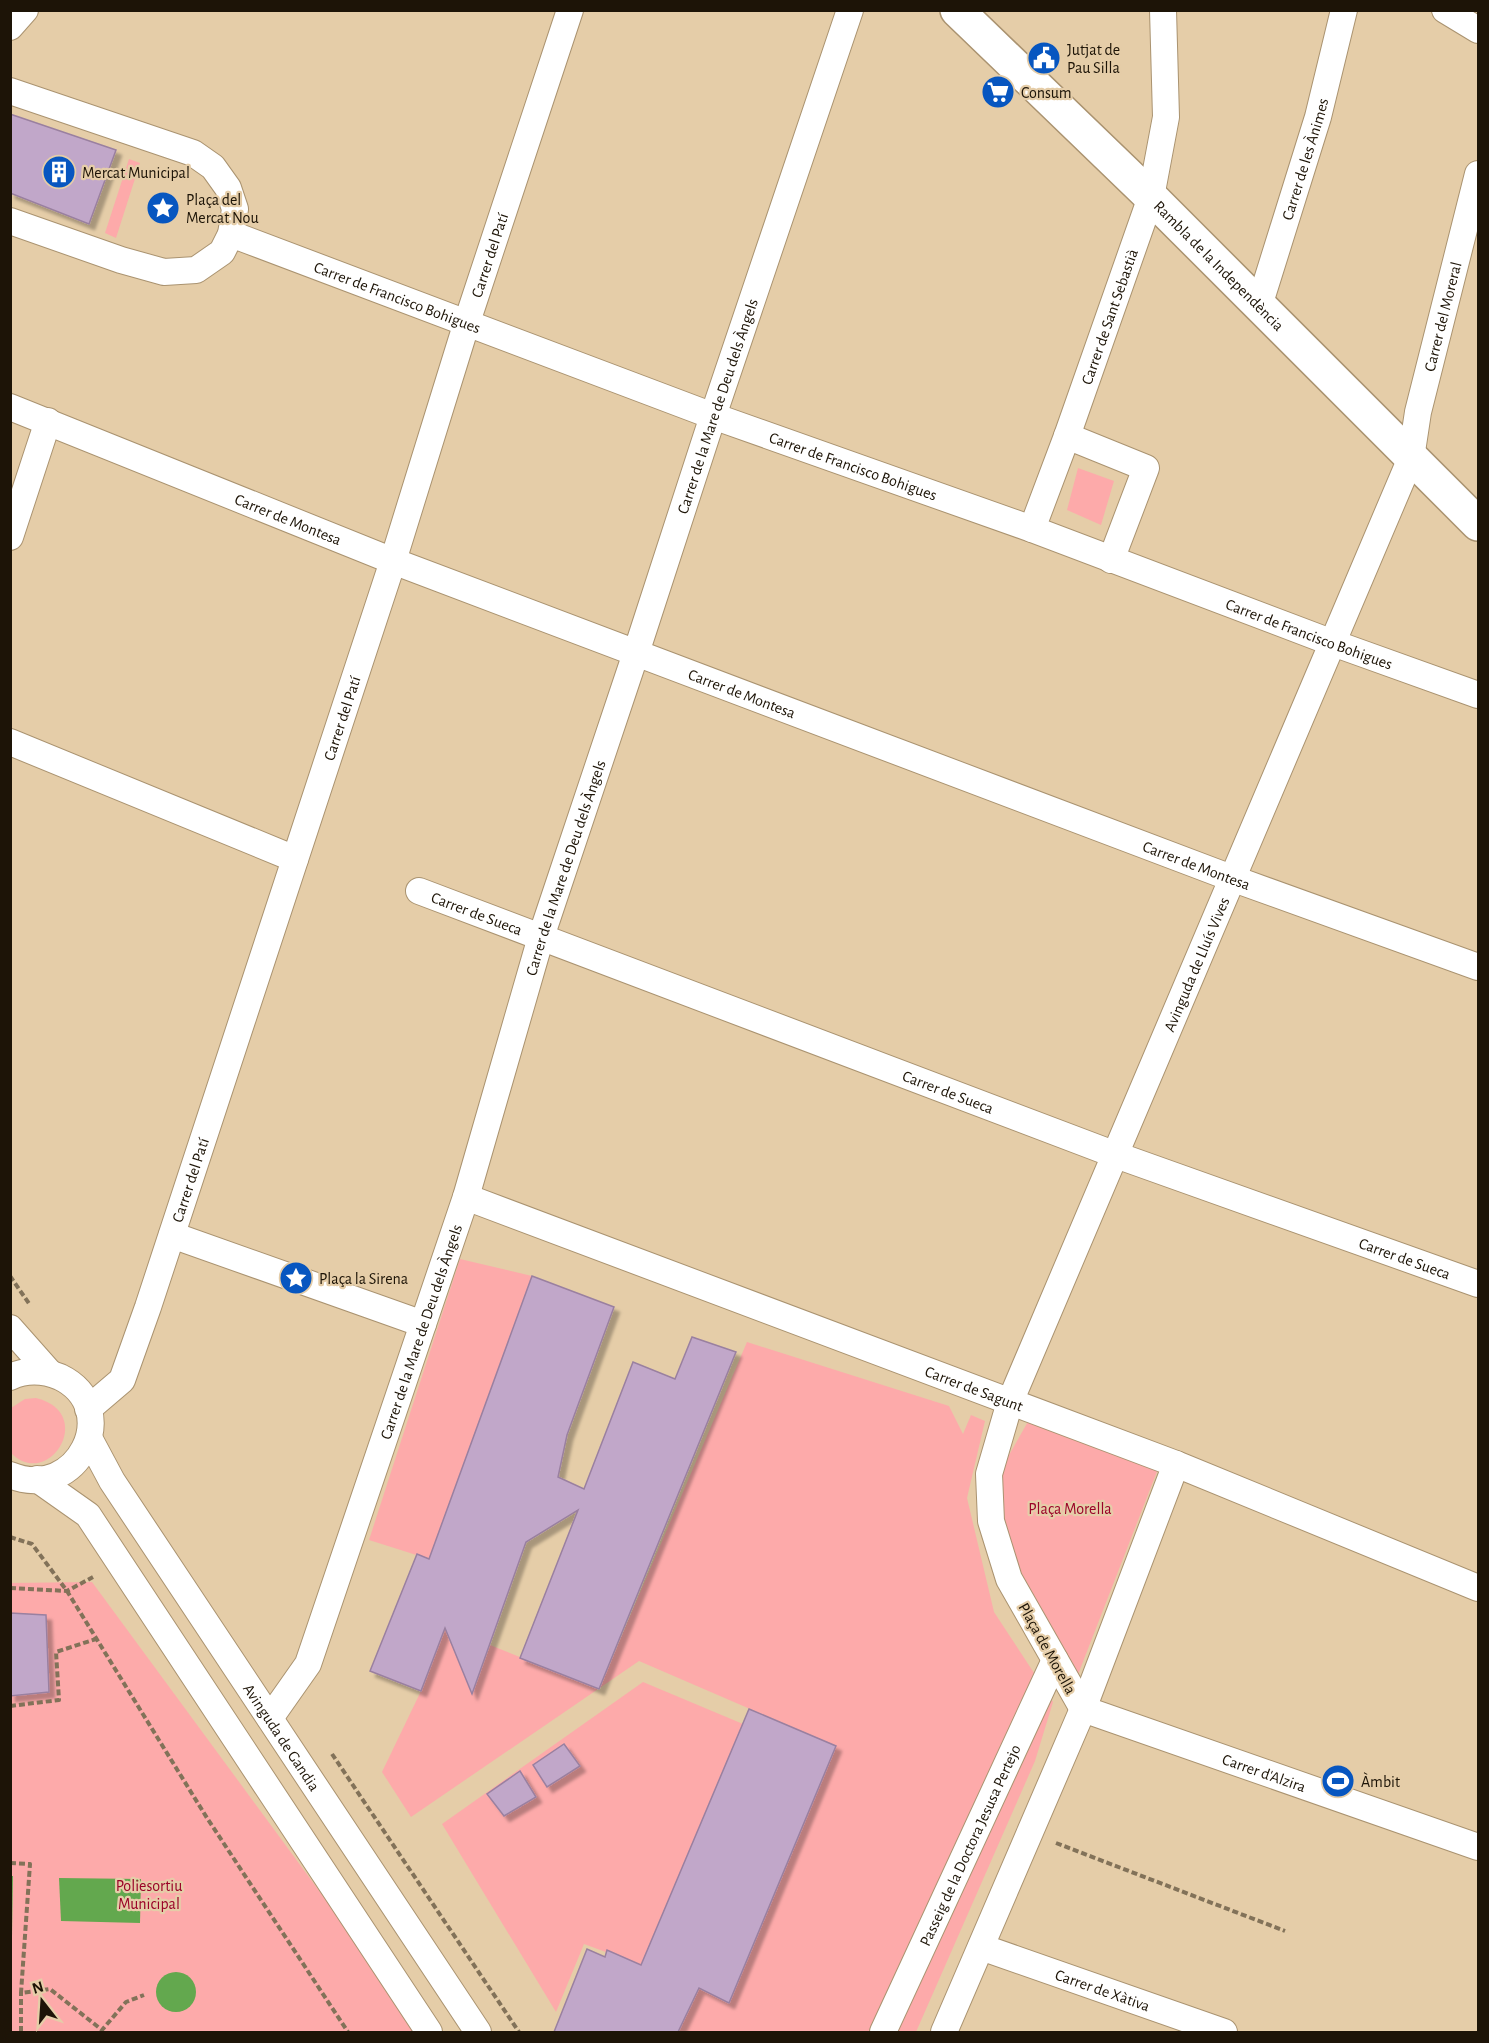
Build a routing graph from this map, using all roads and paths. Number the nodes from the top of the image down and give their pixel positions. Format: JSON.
{"nodes":[{"id":1,"x":25,"y":10,"type":"edge"},
{"id":2,"x":570,"y":10,"type":"edge"},
{"id":3,"x":850,"y":10,"type":"edge"},
{"id":4,"x":957,"y":10,"type":"edge"},
{"id":5,"x":1163,"y":10,"type":"edge"},
{"id":6,"x":1344,"y":10,"type":"edge"},
{"id":7,"x":1445,"y":10,"type":"edge"},
{"id":8,"x":10,"y":27,"type":"edge"},
{"id":9,"x":1479,"y":30,"type":"edge"},
{"id":10,"x":10,"y":91,"type":"edge"},
{"id":11,"x":1479,"y":174,"type":"edge"},
{"id":12,"x":1151,"y":197,"type":"junction"},
{"id":13,"x":1473,"y":215,"type":"edge"},
{"id":14,"x":10,"y":221,"type":"edge"},
{"id":15,"x":231,"y":234,"type":"junction"},
{"id":16,"x":1259,"y":306,"type":"junction"},
{"id":17,"x":467,"y":322,"type":"junction"},
{"id":18,"x":10,"y":407,"type":"edge"},
{"id":19,"x":713,"y":416,"type":"junction"},
{"id":20,"x":48,"y":421,"type":"junction"},
{"id":21,"x":1067,"y":436,"type":"junction"},
{"id":22,"x":1411,"y":458,"type":"junction"},
{"id":23,"x":1479,"y":524,"type":"edge"},
{"id":24,"x":1032,"y":529,"type":"junction"},
{"id":25,"x":10,"y":537,"type":"edge"},
{"id":26,"x":1111,"y":560,"type":"junction"},
{"id":27,"x":393,"y":561,"type":"junction"},
{"id":28,"x":1333,"y":643,"type":"junction"},
{"id":29,"x":636,"y":653,"type":"junction"},
{"id":30,"x":1479,"y":694,"type":"edge"},
{"id":31,"x":10,"y":742,"type":"edge"},
{"id":32,"x":296,"y":859,"type":"junction"},
{"id":33,"x":1234,"y":879,"type":"junction"},
{"id":34,"x":419,"y":891,"type":"dead end"},
{"id":35,"x":541,"y":937,"type":"junction"},
{"id":36,"x":1479,"y":967,"type":"edge"},
{"id":37,"x":1116,"y":1155,"type":"junction"},
{"id":38,"x":466,"y":1197,"type":"junction"},
{"id":39,"x":172,"y":1235,"type":"junction"},
{"id":40,"x":1479,"y":1284,"type":"edge"},
{"id":41,"x":423,"y":1324,"type":"junction"},
{"id":42,"x":10,"y":1328,"type":"edge"},
{"id":43,"x":49,"y":1372,"type":"junction"},
{"id":44,"x":10,"y":1377,"type":"edge"},
{"id":45,"x":1010,"y":1402,"type":"junction"},
{"id":46,"x":88,"y":1409,"type":"junction"},
{"id":47,"x":89,"y":1438,"type":"junction"},
{"id":48,"x":1176,"y":1464,"type":"junction"},
{"id":49,"x":10,"y":1475,"type":"edge"},
{"id":50,"x":37,"y":1479,"type":"junction"},
{"id":51,"x":10,"y":1537,"type":"edge"},
{"id":52,"x":10,"y":1588,"type":"edge"},
{"id":53,"x":1479,"y":1588,"type":"edge"},
{"id":54,"x":67,"y":1592,"type":"junction"},
{"id":55,"x":96,"y":1639,"type":"junction"},
{"id":56,"x":1055,"y":1660,"type":"junction"},
{"id":57,"x":10,"y":1706,"type":"edge"},
{"id":58,"x":1083,"y":1709,"type":"junction"},
{"id":59,"x":270,"y":1718,"type":"junction"},
{"id":60,"x":1030,"y":1833,"type":"junction"},
{"id":61,"x":1479,"y":1847,"type":"edge"},
{"id":62,"x":10,"y":1863,"type":"edge"},
{"id":63,"x":1285,"y":1931,"type":"dead end"},
{"id":64,"x":981,"y":1947,"type":"junction"},
{"id":65,"x":21,"y":1993,"type":"junction"},
{"id":66,"x":144,"y":1995,"type":"dead end"},
{"id":67,"x":103,"y":2031,"type":"edge"},
{"id":68,"x":21,"y":2032,"type":"edge"},
{"id":69,"x":348,"y":2032,"type":"edge"},
{"id":70,"x":429,"y":2032,"type":"edge"},
{"id":71,"x":478,"y":2032,"type":"edge"},
{"id":72,"x":884,"y":2032,"type":"edge"},
{"id":73,"x":944,"y":2032,"type":"edge"},
{"id":74,"x":1224,"y":2032,"type":"edge"}],
"edges":[{"from":1,"to":8,"type":"street"},
{"from":2,"to":17,"type":"street","name":"Carrer del Patí"},
{"from":3,"to":19,"type":"street","name":"Carrer de la Mare de Deu dels Àngels"},
{"from":4,"to":12,"type":"street","name":"Rambla de la Independència"},
{"from":5,"to":12,"type":"street","name":"Carrer de Sant Sebastià"},
{"from":6,"to":16,"type":"street","name":"Carrer de les Ànimes"},
{"from":7,"to":9,"type":"street"},
{"from":10,"to":15,"type":"street"},
{"from":11,"to":13,"type":"street","name":"Carrer del Moreral"},
{"from":12,"to":16,"type":"street","name":"Rambla de la Independència"},
{"from":12,"to":21,"type":"street","name":"Carrer de Sant Sebastià"},
{"from":13,"to":22,"type":"street","name":"Carrer del Moreral"},
{"from":14,"to":15,"type":"street"},
{"from":15,"to":17,"type":"street","name":"Carrer de Francisco Bohigues"},
{"from":16,"to":22,"type":"street","name":"Rambla de la Independència"},
{"from":17,"to":19,"type":"street","name":"Carrer de Francisco Bohigues"},
{"from":17,"to":27,"type":"street","name":"Carrer del Patí"},
{"from":18,"to":20,"type":"street","name":"Carrer de Montesa"},
{"from":19,"to":24,"type":"street","name":"Carrer de Francisco Bohigues"},
{"from":19,"to":29,"type":"street","name":"Carrer de la Mare de Deu dels Àngels"},
{"from":20,"to":25,"type":"street"},
{"from":20,"to":27,"type":"street","name":"Carrer de Montesa"},
{"from":21,"to":24,"type":"street","name":"Carrer de Sant Sebastià"},
{"from":21,"to":26,"type":"street"},
{"from":22,"to":23,"type":"street","name":"Rambla de la Independència"},
{"from":22,"to":28,"type":"street","name":"Avinguda de Lluís Vives"},
{"from":24,"to":26,"type":"street","name":"Carrer de Francisco Bohigues"},
{"from":26,"to":28,"type":"street","name":"Carrer de Francisco Bohigues"},
{"from":27,"to":29,"type":"street","name":"Carrer de Montesa"},
{"from":27,"to":32,"type":"street","name":"Carrer del Patí"},
{"from":28,"to":30,"type":"street","name":"Carrer de Francisco Bohigues"},
{"from":28,"to":33,"type":"street","name":"Avinguda de Lluís Vives"},
{"from":29,"to":33,"type":"street","name":"Carrer de Montesa"},
{"from":29,"to":35,"type":"street","name":"Carrer de la Mare de Deu dels Àngels"},
{"from":31,"to":32,"type":"street"},
{"from":32,"to":39,"type":"street","name":"Carrer del Patí"},
{"from":33,"to":36,"type":"street","name":"Carrer de Montesa"},
{"from":33,"to":37,"type":"street","name":"Avinguda de Lluís Vives"},
{"from":34,"to":35,"type":"street","name":"Carrer de Sueca"},
{"from":35,"to":37,"type":"street","name":"Carrer de Sueca"},
{"from":35,"to":38,"type":"street","name":"Carrer de la Mare de Deu dels Àngels"},
{"from":37,"to":40,"type":"street","name":"Carrer de Sueca"},
{"from":37,"to":45,"type":"street","name":"Avinguda de Lluís Vives"},
{"from":38,"to":41,"type":"street","name":"Carrer de la Mare de Deu dels Àngels"},
{"from":38,"to":45,"type":"street","name":"Carrer de Sagunt"},
{"from":39,"to":41,"type":"street"},
{"from":39,"to":46,"type":"street","name":"Carrer del Patí"},
{"from":41,"to":59,"type":"street","name":"Carrer de la Mare de Deu dels Àngels"},
{"from":42,"to":43,"type":"street"},
{"from":43,"to":44,"type":"street"},
{"from":43,"to":46,"type":"street"},
{"from":45,"to":48,"type":"street","name":"Carrer de Sagunt"},
{"from":45,"to":56,"type":"street","name":"Plaça de Morella"},
{"from":46,"to":47,"type":"street"},
{"from":47,"to":50,"type":"street"},
{"from":47,"to":59,"type":"street","name":"Avinguda de Gandia"},
{"from":48,"to":53,"type":"street","name":"Carrer de Sagunt"},
{"from":48,"to":58,"type":"street","name":"Plaça de Morella"},
{"from":49,"to":50,"type":"street"},
{"from":50,"to":70,"type":"street"},
{"from":51,"to":54,"type":"path"},
{"from":52,"to":54,"type":"path"},
{"from":54,"to":55,"type":"path"},
{"from":55,"to":57,"type":"path"},
{"from":55,"to":69,"type":"path"},
{"from":56,"to":58,"type":"street","name":"Plaça de Morella"},
{"from":56,"to":72,"type":"street","name":"Passeig de la Doctora Jesusa Pertejo"},
{"from":58,"to":60,"type":"street"},
{"from":58,"to":61,"type":"street","name":"Carrer d'Alzira"},
{"from":59,"to":71,"type":"street","name":"Avinguda de Gandia"},
{"from":60,"to":63,"type":"path"},
{"from":60,"to":64,"type":"street"},
{"from":62,"to":65,"type":"path"},
{"from":64,"to":73,"type":"street"},
{"from":64,"to":74,"type":"street","name":"Carrer de Xàtiva"},
{"from":65,"to":67,"type":"path"},
{"from":65,"to":68,"type":"path"},
{"from":66,"to":67,"type":"path"}]}
